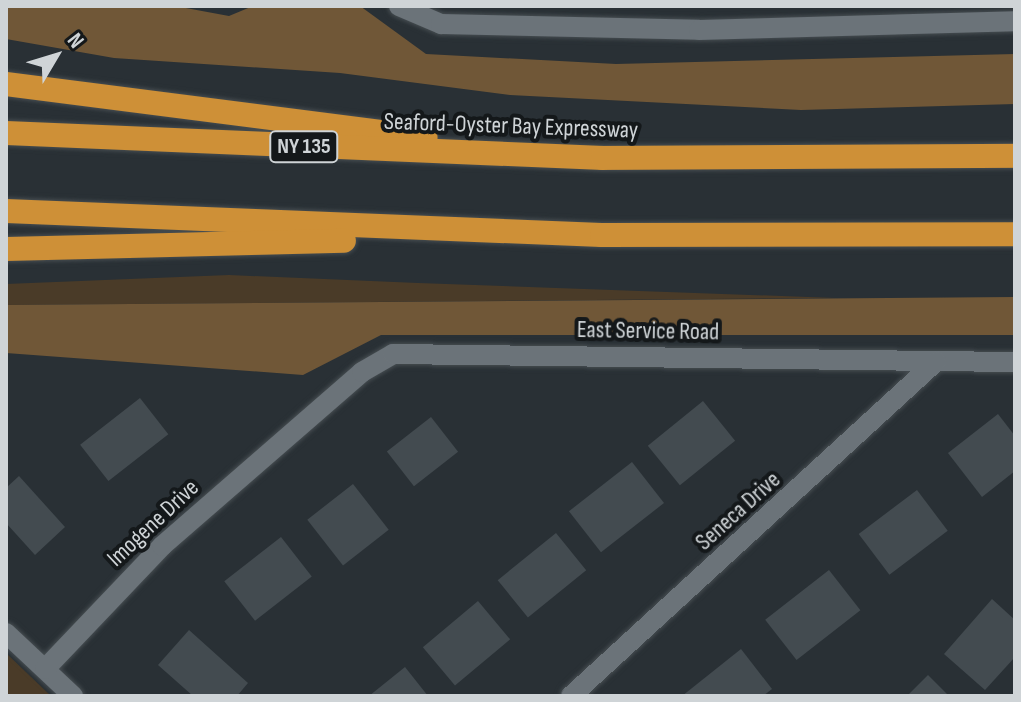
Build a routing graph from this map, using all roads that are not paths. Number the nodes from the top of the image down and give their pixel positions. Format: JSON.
{"nodes":[{"id":1,"x":399,"y":6,"type":"edge"},
{"id":2,"x":852,"y":16,"type":"edge"},
{"id":3,"x":1015,"y":21,"type":"edge"},
{"id":4,"x":6,"y":84,"type":"edge"},
{"id":5,"x":6,"y":133,"type":"edge"},
{"id":6,"x":1015,"y":156,"type":"edge"},
{"id":7,"x":603,"y":158,"type":"junction"},
{"id":8,"x":6,"y":211,"type":"edge"},
{"id":9,"x":1015,"y":234,"type":"edge"},
{"id":10,"x":602,"y":235,"type":"junction"},
{"id":11,"x":6,"y":249,"type":"edge"},
{"id":12,"x":936,"y":361,"type":"junction"},
{"id":13,"x":1015,"y":362,"type":"edge"},
{"id":14,"x":304,"y":422,"type":"joint"},
{"id":15,"x":6,"y":633,"type":"edge"},
{"id":16,"x":45,"y":669,"type":"junction"},
{"id":17,"x":73,"y":696,"type":"edge"},
{"id":18,"x":571,"y":696,"type":"edge"}],
"edges":[{"from":1,"to":2,"type":"street"},
{"from":2,"to":3,"type":"street"},
{"from":4,"to":7,"type":"highway"},
{"from":5,"to":7,"type":"highway","name":"Seaford-Oyster Bay Expressway","number":"NY 135"},
{"from":6,"to":7,"type":"highway","name":"Seaford-Oyster Bay Expressway","number":"NY 135"},
{"from":8,"to":10,"type":"highway"},
{"from":9,"to":10,"type":"highway"},
{"from":10,"to":11,"type":"highway"},
{"from":12,"to":13,"type":"street","name":"East Service Road"},
{"from":12,"to":14,"type":"street","name":"East Service Road"},
{"from":12,"to":18,"type":"street","name":"Seneca Drive"},
{"from":14,"to":16,"type":"street","name":"Imogene Drive"},
{"from":15,"to":16,"type":"street"},
{"from":16,"to":17,"type":"street"}]}
